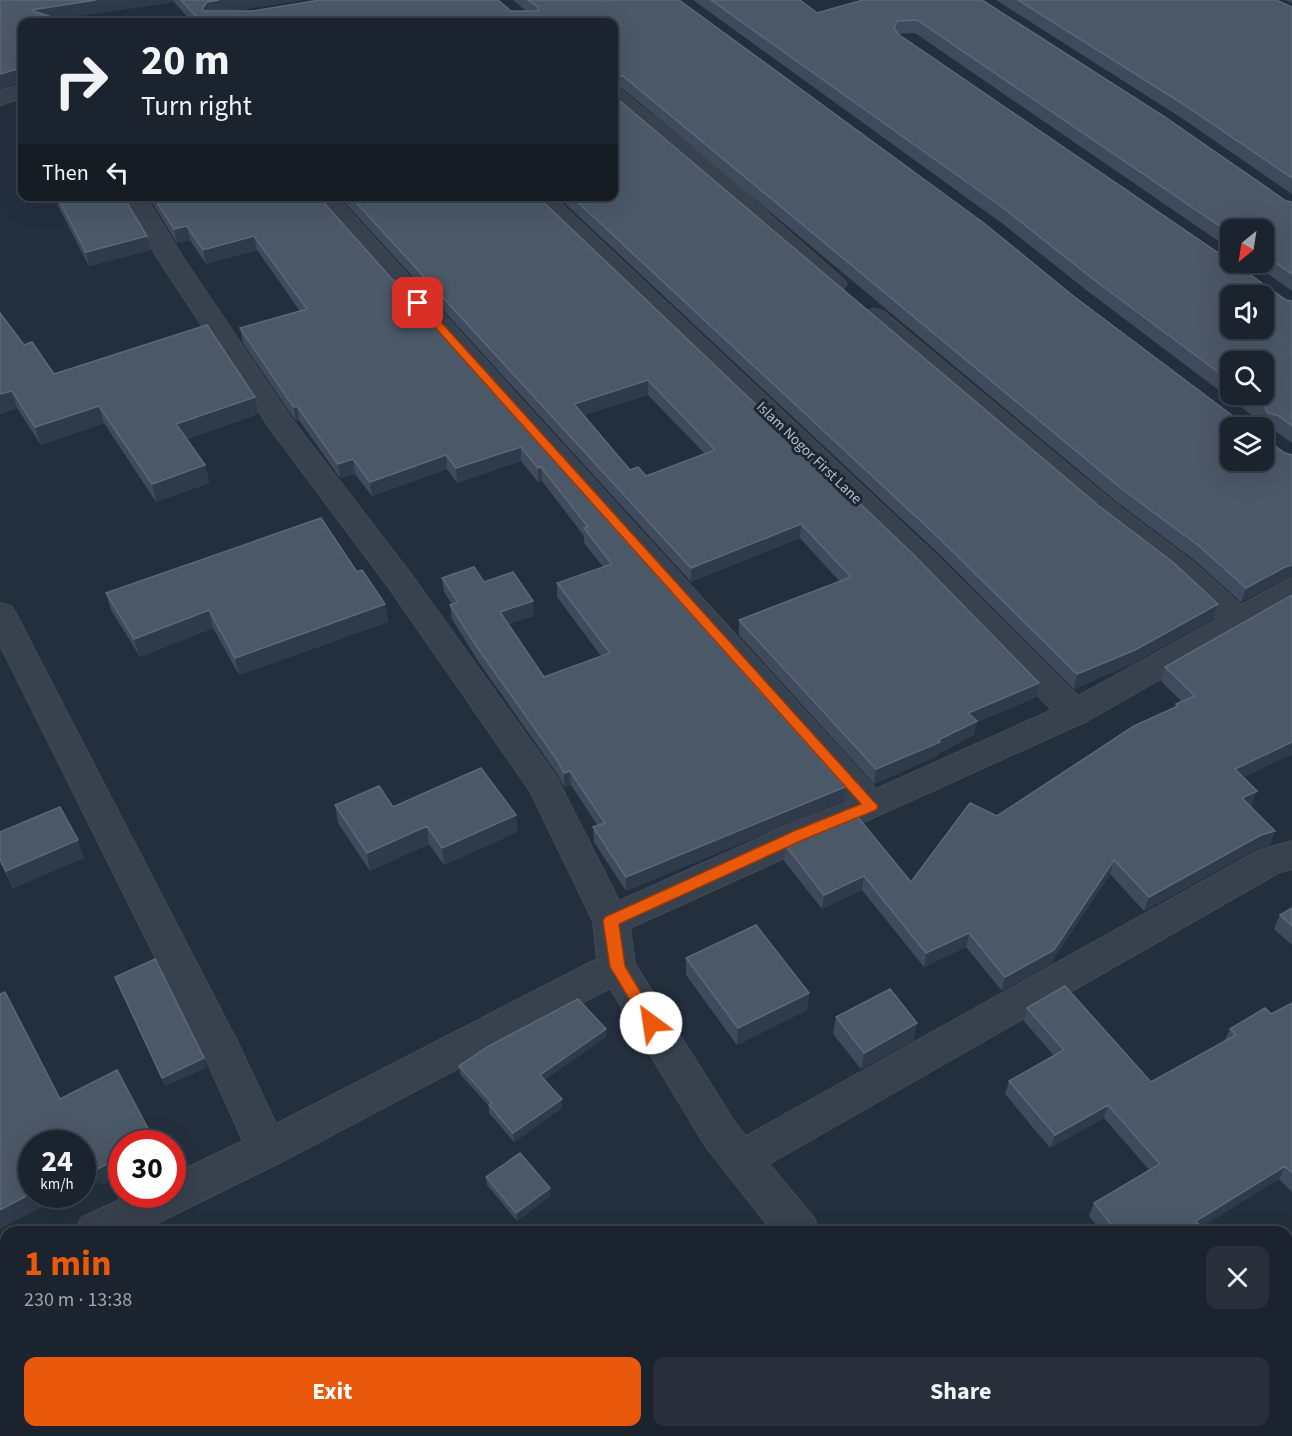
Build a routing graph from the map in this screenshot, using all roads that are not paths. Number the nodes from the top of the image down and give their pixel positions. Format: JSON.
{"nodes":[{"id":1,"x":18,"y":92,"type":"edge"},
{"id":2,"x":0,"y":98,"type":"edge"},
{"id":3,"x":618,"y":99,"type":"edge"},
{"id":4,"x":136,"y":201,"type":"edge"},
{"id":5,"x":326,"y":201,"type":"edge"},
{"id":6,"x":543,"y":201,"type":"edge"},
{"id":7,"x":1292,"y":590,"type":"edge"},
{"id":8,"x":0,"y":614,"type":"edge"},
{"id":9,"x":1239,"y":621,"type":"junction"},
{"id":10,"x":1075,"y":714,"type":"junction"},
{"id":11,"x":871,"y":806,"type":"junction"},
{"id":12,"x":1292,"y":855,"type":"edge"},
{"id":13,"x":610,"y":921,"type":"junction"},
{"id":14,"x":617,"y":967,"type":"junction"},
{"id":15,"x":267,"y":1149,"type":"junction"},
{"id":16,"x":740,"y":1160,"type":"junction"},
{"id":17,"x":108,"y":1226,"type":"edge"},
{"id":18,"x":794,"y":1226,"type":"edge"}],
"edges":[{"from":1,"to":2,"type":"street"},
{"from":3,"to":9,"type":"street"},
{"from":4,"to":13,"type":"street"},
{"from":5,"to":11,"type":"street"},
{"from":6,"to":10,"type":"street","name":"Islam Nogor First Lane"},
{"from":7,"to":9,"type":"street"},
{"from":8,"to":15,"type":"street"},
{"from":9,"to":10,"type":"street"},
{"from":10,"to":11,"type":"street"},
{"from":11,"to":13,"type":"street"},
{"from":12,"to":16,"type":"street"},
{"from":13,"to":14,"type":"street"},
{"from":14,"to":15,"type":"street"},
{"from":14,"to":16,"type":"street"},
{"from":15,"to":17,"type":"street"},
{"from":16,"to":18,"type":"street"}]}
